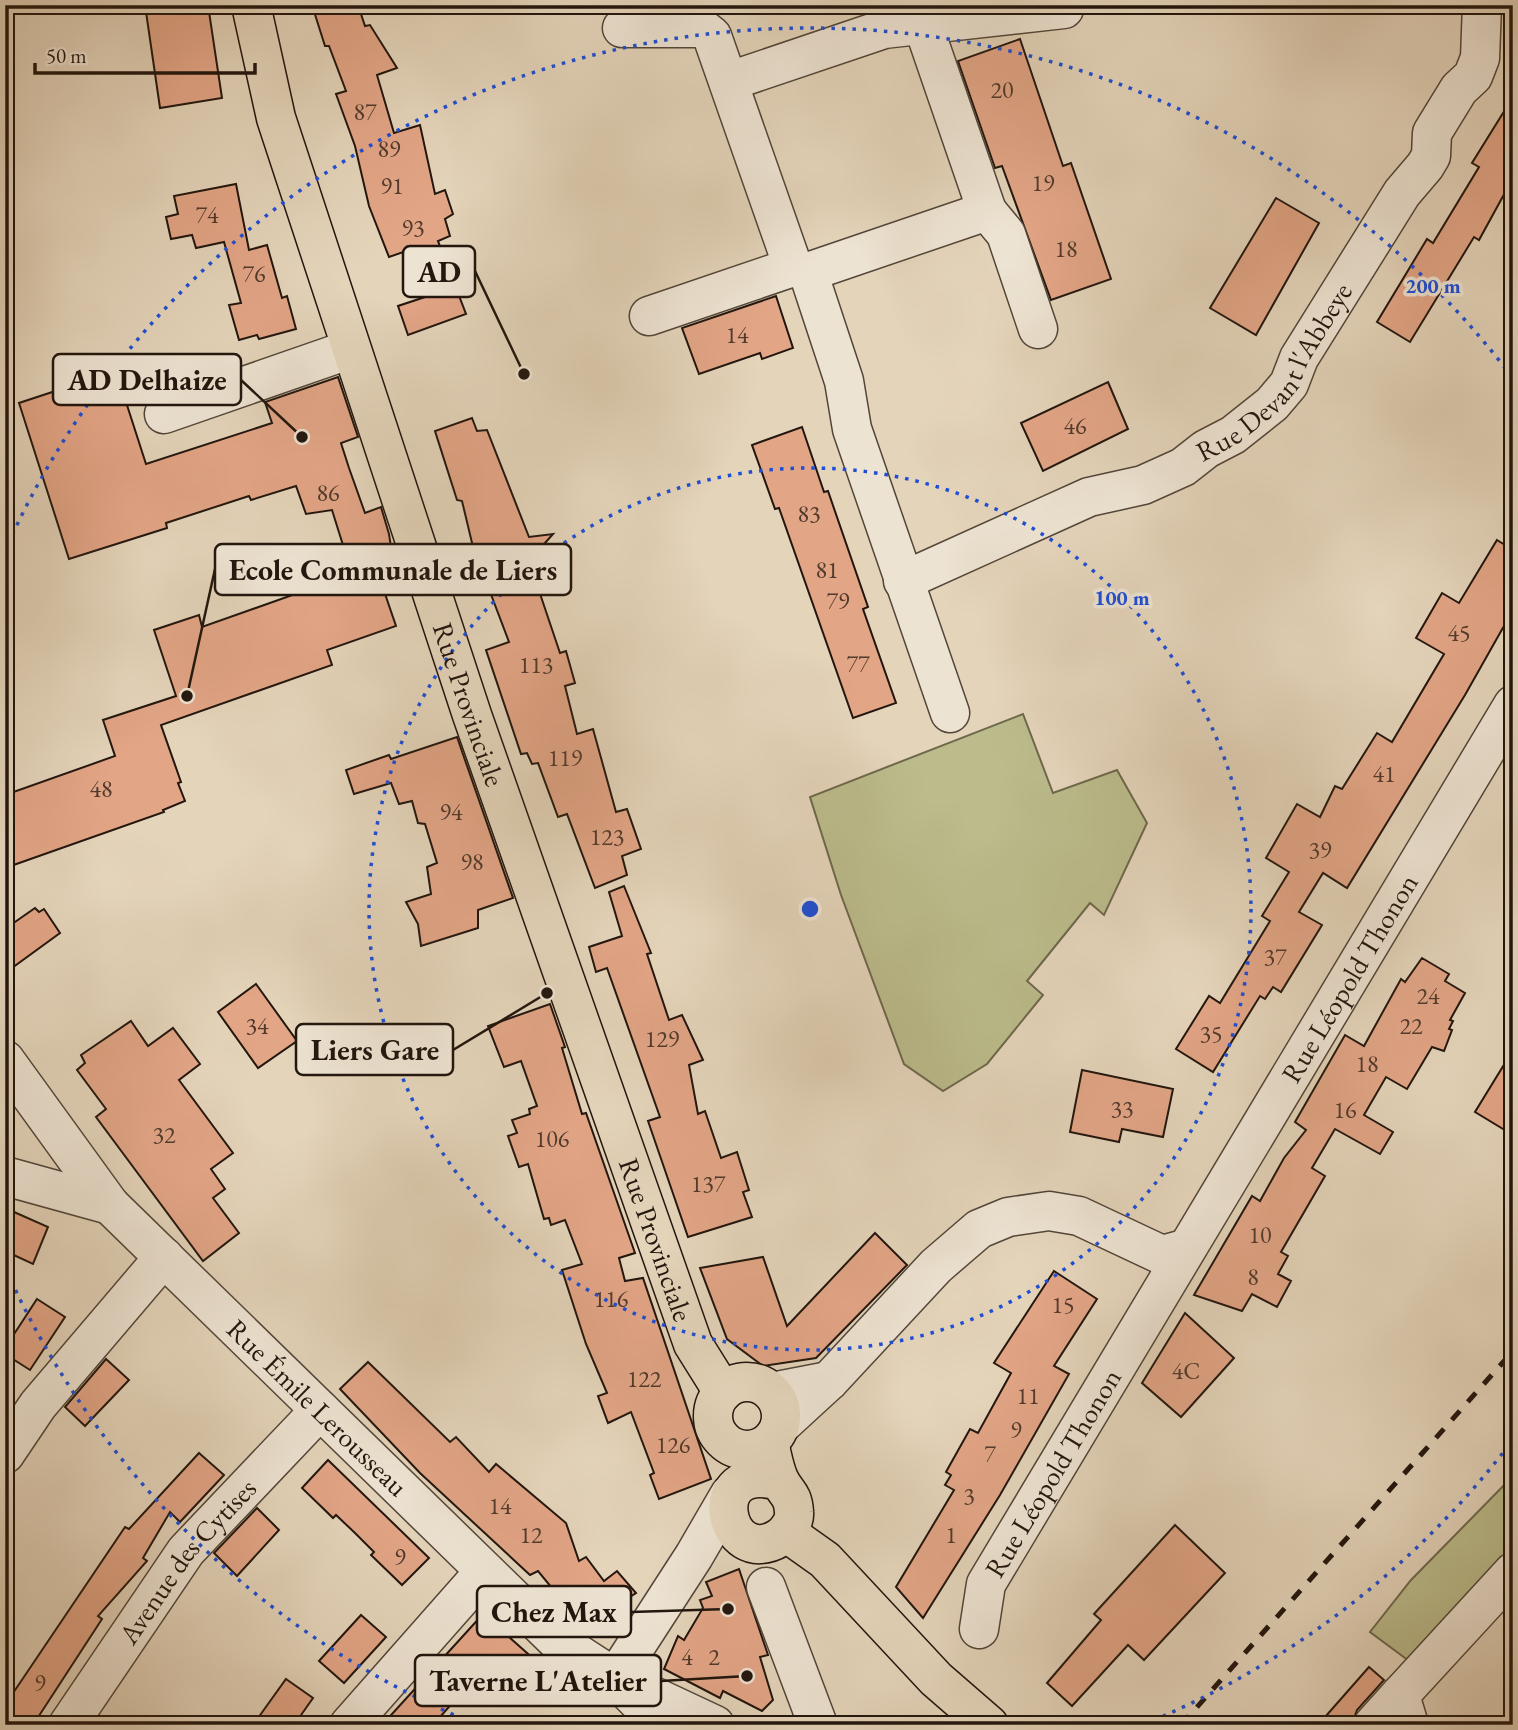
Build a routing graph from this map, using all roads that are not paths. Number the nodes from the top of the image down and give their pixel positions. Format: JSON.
{"nodes":[{"id":1,"x":251,"y":5,"type":"edge"},
{"id":2,"x":1482,"y":5,"type":"edge"},
{"id":3,"x":1073,"y":7,"type":"edge"},
{"id":4,"x":923,"y":25,"type":"junction"},
{"id":5,"x":622,"y":28,"type":"dead end"},
{"id":6,"x":730,"y":81,"type":"junction"},
{"id":7,"x":987,"y":211,"type":"junction"},
{"id":8,"x":801,"y":270,"type":"junction"},
{"id":9,"x":649,"y":316,"type":"dead end"},
{"id":10,"x":1038,"y":329,"type":"dead end"},
{"id":11,"x":351,"y":349,"type":"junction"},
{"id":12,"x":164,"y":414,"type":"dead end"},
{"id":13,"x":903,"y":581,"type":"junction"},
{"id":14,"x":1513,"y":705,"type":"edge"},
{"id":15,"x":950,"y":713,"type":"dead end"},
{"id":16,"x":5,"y":1060,"type":"edge"},
{"id":17,"x":5,"y":1176,"type":"edge"},
{"id":18,"x":110,"y":1205,"type":"junction"},
{"id":19,"x":1184,"y":1249,"type":"junction"},
{"id":20,"x":164,"y":1257,"type":"junction"},
{"id":21,"x":723,"y":1392,"type":"junction"},
{"id":22,"x":320,"y":1410,"type":"junction"},
{"id":23,"x":758,"y":1452,"type":"junction"},
{"id":24,"x":5,"y":1454,"type":"edge"},
{"id":25,"x":787,"y":1533,"type":"junction"},
{"id":26,"x":748,"y":1542,"type":"junction"},
{"id":27,"x":695,"y":1556,"type":"junction"},
{"id":28,"x":484,"y":1572,"type":"junction"},
{"id":29,"x":1513,"y":1572,"type":"edge"},
{"id":30,"x":766,"y":1587,"type":"dead end"},
{"id":31,"x":979,"y":1629,"type":"dead end"},
{"id":32,"x":615,"y":1678,"type":"junction"},
{"id":33,"x":1405,"y":1710,"type":"edge"},
{"id":34,"x":68,"y":1725,"type":"edge"},
{"id":35,"x":349,"y":1725,"type":"edge"},
{"id":36,"x":661,"y":1725,"type":"edge"},
{"id":37,"x":715,"y":1725,"type":"edge"},
{"id":38,"x":818,"y":1725,"type":"edge"},
{"id":39,"x":989,"y":1725,"type":"edge"},
{"id":40,"x":1373,"y":1725,"type":"edge"}],
"edges":[{"from":1,"to":11,"type":"main road","name":"Rue Provinciale"},
{"from":2,"to":13,"type":"street","name":"Rue Devant l'Abbeye"},
{"from":3,"to":4,"type":"street"},
{"from":4,"to":6,"type":"street"},
{"from":4,"to":7,"type":"street"},
{"from":5,"to":6,"type":"street"},
{"from":6,"to":8,"type":"street"},
{"from":7,"to":8,"type":"street"},
{"from":7,"to":10,"type":"street"},
{"from":8,"to":9,"type":"street"},
{"from":8,"to":13,"type":"street"},
{"from":11,"to":12,"type":"street"},
{"from":11,"to":21,"type":"main road","name":"Rue Provinciale"},
{"from":13,"to":15,"type":"street"},
{"from":14,"to":19,"type":"street","name":"Rue Léopold Thonon"},
{"from":16,"to":18,"type":"street","name":"Rue Émile Lerousseau"},
{"from":17,"to":18,"type":"street"},
{"from":18,"to":20,"type":"street","name":"Rue Émile Lerousseau"},
{"from":19,"to":23,"type":"street"},
{"from":19,"to":31,"type":"street","name":"Rue Léopold Thonon"},
{"from":20,"to":22,"type":"street","name":"Rue Émile Lerousseau"},
{"from":20,"to":24,"type":"street"},
{"from":21,"to":23,"type":"main road"},
{"from":21,"to":23,"type":"main road"},
{"from":22,"to":28,"type":"street","name":"Rue Émile Lerousseau"},
{"from":22,"to":34,"type":"street","name":"Avenue des Cytises"},
{"from":23,"to":25,"type":"main road"},
{"from":23,"to":26,"type":"main road"},
{"from":23,"to":27,"type":"street"},
{"from":25,"to":26,"type":"main road"},
{"from":25,"to":39,"type":"main road"},
{"from":26,"to":27,"type":"street"},
{"from":27,"to":32,"type":"street"},
{"from":28,"to":32,"type":"street","name":"Rue Émile Lerousseau"},
{"from":28,"to":35,"type":"street"},
{"from":29,"to":33,"type":"street"},
{"from":30,"to":38,"type":"street"},
{"from":32,"to":36,"type":"street","name":"Rue Émile Lerousseau"},
{"from":32,"to":37,"type":"street"},
{"from":33,"to":40,"type":"street"}]}
